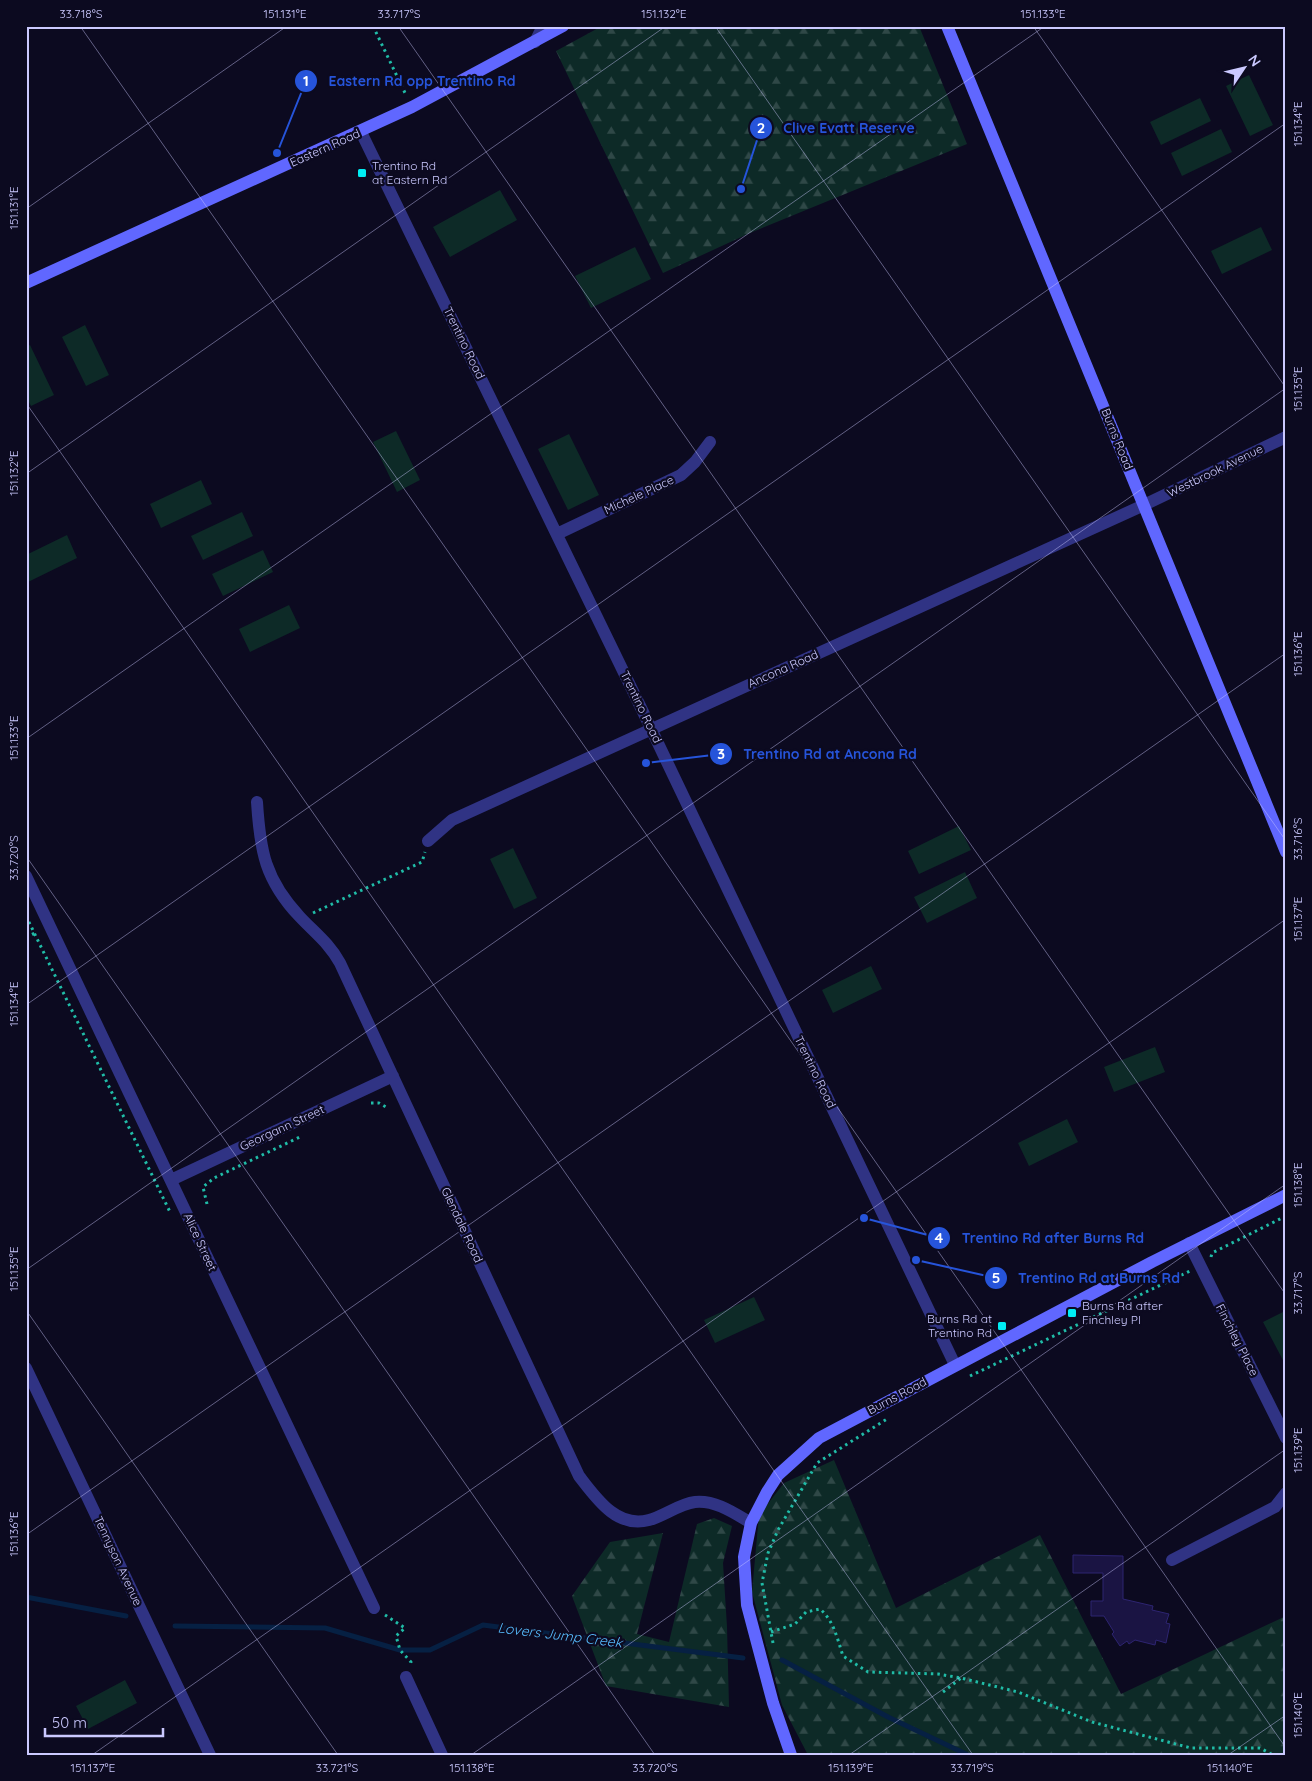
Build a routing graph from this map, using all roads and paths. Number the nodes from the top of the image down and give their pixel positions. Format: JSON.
{"nodes":[{"id":1,"x":373,"y":26,"type":"edge"},
{"id":2,"x":543,"y":26,"type":"edge"},
{"id":3,"x":563,"y":26,"type":"edge"},
{"id":4,"x":948,"y":26,"type":"edge"},
{"id":5,"x":535,"y":42,"type":"junction"},
{"id":6,"x":412,"y":107,"type":"junction"},
{"id":7,"x":361,"y":132,"type":"junction"},
{"id":8,"x":26,"y":282,"type":"edge"},
{"id":9,"x":1286,"y":437,"type":"edge"},
{"id":10,"x":710,"y":442,"type":"dead end"},
{"id":11,"x":1144,"y":505,"type":"junction"},
{"id":12,"x":557,"y":534,"type":"junction"},
{"id":13,"x":652,"y":729,"type":"junction"},
{"id":14,"x":258,"y":802,"type":"dead end"},
{"id":15,"x":1282,"y":833,"type":"edge"},
{"id":16,"x":428,"y":842,"type":"joint"},
{"id":17,"x":1286,"y":852,"type":"edge"},
{"id":18,"x":26,"y":876,"type":"edge"},
{"id":19,"x":26,"y":916,"type":"edge"},
{"id":20,"x":301,"y":919,"type":"junction"},
{"id":21,"x":34,"y":933,"type":"junction"},
{"id":22,"x":26,"y":937,"type":"edge"},
{"id":23,"x":393,"y":1076,"type":"junction"},
{"id":24,"x":364,"y":1107,"type":"dead end"},
{"id":25,"x":386,"y":1107,"type":"dead end"},
{"id":26,"x":311,"y":1132,"type":"dead end"},
{"id":27,"x":171,"y":1180,"type":"junction"},
{"id":28,"x":1286,"y":1195,"type":"edge"},
{"id":29,"x":207,"y":1204,"type":"dead end"},
{"id":30,"x":171,"y":1214,"type":"dead end"},
{"id":31,"x":1286,"y":1216,"type":"edge"},
{"id":32,"x":1189,"y":1243,"type":"junction"},
{"id":33,"x":1201,"y":1267,"type":"junction"},
{"id":34,"x":955,"y":1365,"type":"junction"},
{"id":35,"x":26,"y":1368,"type":"edge"},
{"id":36,"x":965,"y":1378,"type":"dead end"},
{"id":37,"x":895,"y":1414,"type":"dead end"},
{"id":38,"x":1286,"y":1438,"type":"edge"},
{"id":39,"x":1286,"y":1492,"type":"edge"},
{"id":40,"x":751,"y":1523,"type":"junction"},
{"id":41,"x":1172,"y":1560,"type":"dead end"},
{"id":42,"x":374,"y":1608,"type":"joint"},
{"id":43,"x":771,"y":1632,"type":"junction"},
{"id":44,"x":775,"y":1650,"type":"dead end"},
{"id":45,"x":406,"y":1677,"type":"joint"},
{"id":46,"x":961,"y":1678,"type":"junction"},
{"id":47,"x":943,"y":1692,"type":"dead end"},
{"id":48,"x":210,"y":1755,"type":"edge"},
{"id":49,"x":442,"y":1755,"type":"edge"},
{"id":50,"x":791,"y":1755,"type":"edge"},
{"id":51,"x":1273,"y":1755,"type":"edge"}],
"edges":[{"from":1,"to":6,"type":"path"},
{"from":2,"to":5,"type":"street"},
{"from":3,"to":5,"type":"main road","name":"Eastern Road"},
{"from":4,"to":11,"type":"main road","name":"Burns Road"},
{"from":5,"to":6,"type":"main road","name":"Eastern Road"},
{"from":6,"to":7,"type":"main road","name":"Eastern Road"},
{"from":7,"to":8,"type":"main road","name":"Eastern Road"},
{"from":7,"to":12,"type":"street","name":"Trentino Road"},
{"from":9,"to":11,"type":"street","name":"Westbrook Avenue"},
{"from":10,"to":12,"type":"street","name":"Michele Place"},
{"from":11,"to":13,"type":"street","name":"Ancona Road"},
{"from":11,"to":15,"type":"main road","name":"Burns Road"},
{"from":12,"to":13,"type":"street","name":"Trentino Road"},
{"from":13,"to":16,"type":"street","name":"Ancona Road"},
{"from":13,"to":34,"type":"street","name":"Trentino Road"},
{"from":14,"to":20,"type":"street","name":"Glendale Road"},
{"from":15,"to":17,"type":"main road","name":"Burns Road"},
{"from":16,"to":20,"type":"path"},
{"from":18,"to":27,"type":"street","name":"Alice Street"},
{"from":19,"to":21,"type":"path"},
{"from":20,"to":23,"type":"street","name":"Glendale Road"},
{"from":21,"to":22,"type":"path"},
{"from":21,"to":30,"type":"path"},
{"from":23,"to":27,"type":"street","name":"Georgann Street"},
{"from":23,"to":40,"type":"street","name":"Glendale Road"},
{"from":24,"to":25,"type":"path"},
{"from":26,"to":29,"type":"path"},
{"from":27,"to":42,"type":"street","name":"Alice Street"},
{"from":28,"to":32,"type":"main road","name":"Burns Road"},
{"from":31,"to":33,"type":"path"},
{"from":32,"to":33,"type":"street","name":"Finchley Place"},
{"from":32,"to":34,"type":"main road","name":"Burns Road"},
{"from":33,"to":36,"type":"path"},
{"from":33,"to":38,"type":"street","name":"Finchley Place"},
{"from":34,"to":40,"type":"main road","name":"Burns Road"},
{"from":35,"to":48,"type":"street","name":"Tennyson Avenue"},
{"from":37,"to":43,"type":"path"},
{"from":39,"to":41,"type":"street"},
{"from":40,"to":50,"type":"main road","name":"Burns Road"},
{"from":42,"to":45,"type":"path"},
{"from":43,"to":44,"type":"path"},
{"from":43,"to":46,"type":"path"},
{"from":45,"to":49,"type":"street"},
{"from":46,"to":47,"type":"path"},
{"from":46,"to":51,"type":"path"}]}
